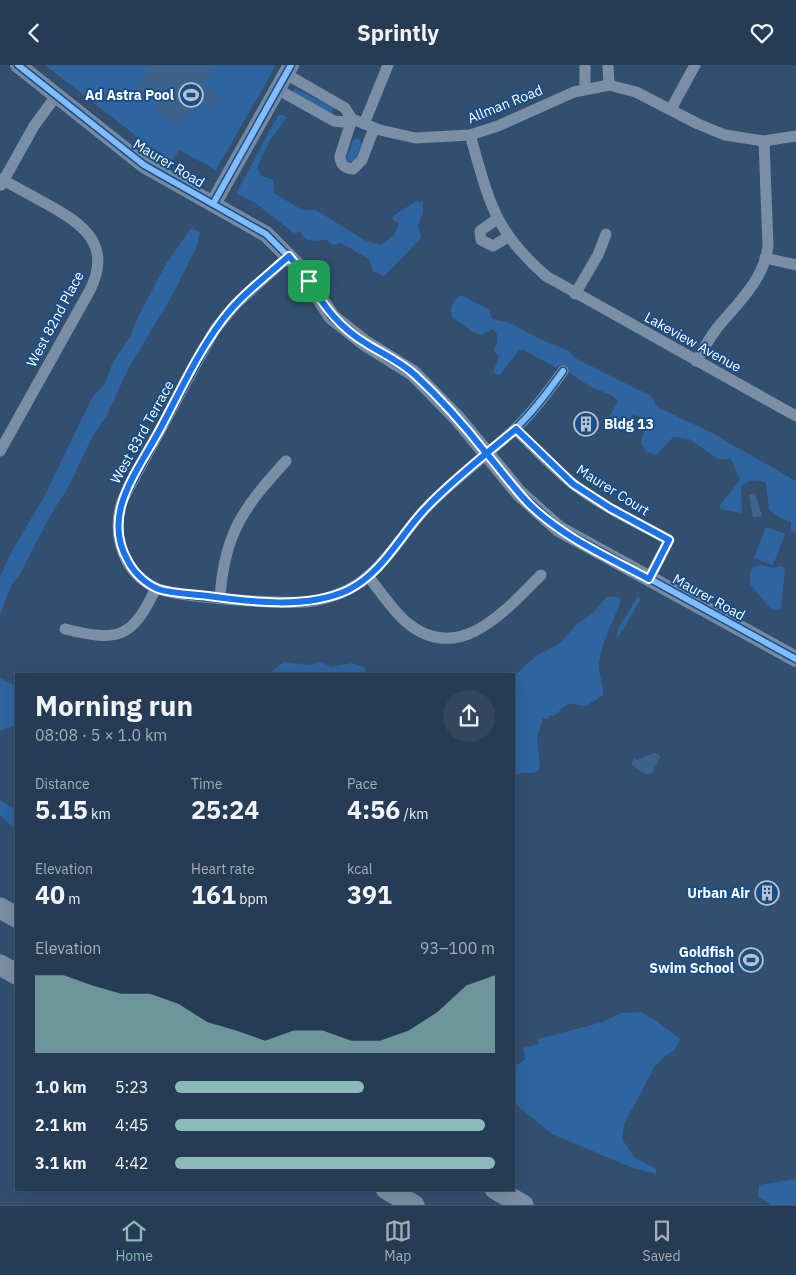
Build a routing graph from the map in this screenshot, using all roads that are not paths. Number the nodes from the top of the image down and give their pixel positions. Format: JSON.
{"nodes":[{"id":1,"x":18,"y":65,"type":"edge"},
{"id":2,"x":388,"y":65,"type":"edge"},
{"id":3,"x":585,"y":65,"type":"edge"},
{"id":4,"x":608,"y":65,"type":"edge"},
{"id":5,"x":695,"y":65,"type":"edge"},
{"id":6,"x":288,"y":69,"type":"edge"},
{"id":7,"x":609,"y":85,"type":"junction"},
{"id":8,"x":585,"y":88,"type":"junction"},
{"id":9,"x":277,"y":89,"type":"junction"},
{"id":10,"x":56,"y":96,"type":"junction"},
{"id":11,"x":671,"y":109,"type":"junction"},
{"id":12,"x":352,"y":119,"type":"junction"},
{"id":13,"x":369,"y":126,"type":"junction"},
{"id":14,"x":470,"y":135,"type":"junction"},
{"id":15,"x":796,"y":136,"type":"edge"},
{"id":16,"x":764,"y":141,"type":"junction"},
{"id":17,"x":1,"y":182,"type":"edge"},
{"id":18,"x":213,"y":204,"type":"junction"},
{"id":19,"x":497,"y":219,"type":"junction"},
{"id":20,"x":606,"y":234,"type":"dead end"},
{"id":21,"x":508,"y":237,"type":"junction"},
{"id":22,"x":289,"y":256,"type":"junction"},
{"id":23,"x":765,"y":259,"type":"junction"},
{"id":24,"x":796,"y":265,"type":"edge"},
{"id":25,"x":575,"y":294,"type":"junction"},
{"id":26,"x":696,"y":361,"type":"junction"},
{"id":27,"x":563,"y":371,"type":"dead end"},
{"id":28,"x":796,"y":416,"type":"edge"},
{"id":29,"x":516,"y":429,"type":"junction"},
{"id":30,"x":0,"y":451,"type":"edge"},
{"id":31,"x":487,"y":454,"type":"junction"},
{"id":32,"x":286,"y":461,"type":"dead end"},
{"id":33,"x":540,"y":575,"type":"dead end"},
{"id":34,"x":368,"y":576,"type":"junction"},
{"id":35,"x":649,"y":579,"type":"junction"},
{"id":36,"x":156,"y":588,"type":"junction"},
{"id":37,"x":220,"y":598,"type":"junction"},
{"id":38,"x":65,"y":629,"type":"dead end"},
{"id":39,"x":796,"y":659,"type":"edge"},
{"id":40,"x":0,"y":908,"type":"edge"},
{"id":41,"x":15,"y":916,"type":"edge"},
{"id":42,"x":0,"y":965,"type":"edge"},
{"id":43,"x":15,"y":973,"type":"edge"},
{"id":44,"x":390,"y":1191,"type":"edge"},
{"id":45,"x":499,"y":1191,"type":"edge"},
{"id":46,"x":414,"y":1205,"type":"edge"},
{"id":47,"x":524,"y":1205,"type":"edge"}],
"edges":[{"from":1,"to":10,"type":"street","name":"Maurer Road"},
{"from":2,"to":13,"type":"street"},
{"from":3,"to":8,"type":"street"},
{"from":4,"to":7,"type":"street"},
{"from":5,"to":11,"type":"street"},
{"from":6,"to":9,"type":"street"},
{"from":6,"to":12,"type":"street","name":"Allman Road"},
{"from":7,"to":8,"type":"street","name":"Allman Road"},
{"from":7,"to":11,"type":"street","name":"Allman Road"},
{"from":8,"to":14,"type":"street","name":"Allman Road"},
{"from":9,"to":12,"type":"street","name":"Allman Road"},
{"from":9,"to":18,"type":"street"},
{"from":10,"to":17,"type":"street"},
{"from":10,"to":18,"type":"street","name":"Maurer Road"},
{"from":11,"to":16,"type":"street","name":"Allman Road"},
{"from":12,"to":13,"type":"street","name":"Allman Road"},
{"from":12,"to":13,"type":"street"},
{"from":13,"to":14,"type":"street","name":"Allman Road"},
{"from":14,"to":19,"type":"street","name":"Lakeview Avenue"},
{"from":15,"to":16,"type":"street","name":"Allman Road"},
{"from":16,"to":23,"type":"street"},
{"from":17,"to":30,"type":"street","name":"West 82nd Place"},
{"from":18,"to":22,"type":"street","name":"Maurer Road"},
{"from":19,"to":21,"type":"street","name":"Lakeview Avenue"},
{"from":19,"to":21,"type":"street"},
{"from":20,"to":25,"type":"street"},
{"from":21,"to":25,"type":"street","name":"Lakeview Avenue"},
{"from":22,"to":31,"type":"street","name":"Maurer Road"},
{"from":22,"to":36,"type":"street","name":"West 83rd Terrace"},
{"from":23,"to":24,"type":"street"},
{"from":23,"to":26,"type":"street"},
{"from":25,"to":26,"type":"street","name":"Lakeview Avenue"},
{"from":26,"to":28,"type":"street","name":"Lakeview Avenue"},
{"from":27,"to":29,"type":"street"},
{"from":29,"to":31,"type":"street"},
{"from":29,"to":35,"type":"street","name":"Maurer Court"},
{"from":31,"to":34,"type":"street"},
{"from":31,"to":35,"type":"street","name":"Maurer Road"},
{"from":32,"to":37,"type":"street"},
{"from":33,"to":34,"type":"street"},
{"from":34,"to":37,"type":"street"},
{"from":35,"to":39,"type":"street","name":"Maurer Road"},
{"from":36,"to":37,"type":"street"},
{"from":36,"to":38,"type":"street"},
{"from":40,"to":41,"type":"highway"},
{"from":42,"to":43,"type":"highway"},
{"from":44,"to":46,"type":"highway"},
{"from":45,"to":47,"type":"highway"}]}
